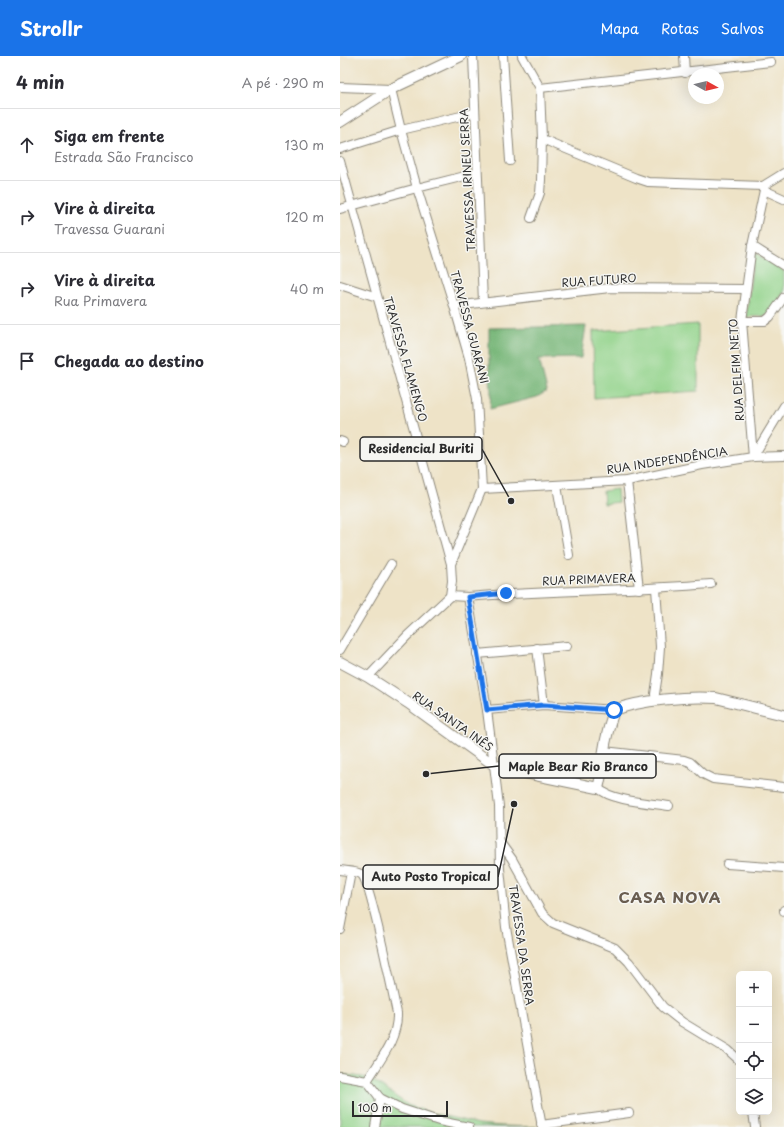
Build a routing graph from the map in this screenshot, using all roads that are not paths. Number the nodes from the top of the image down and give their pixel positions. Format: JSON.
{"nodes":[{"id":1,"x":461,"y":56,"type":"edge"},
{"id":2,"x":472,"y":56,"type":"edge"},
{"id":3,"x":503,"y":56,"type":"edge"},
{"id":4,"x":522,"y":56,"type":"edge"},
{"id":5,"x":684,"y":56,"type":"edge"},
{"id":6,"x":772,"y":62,"type":"dead end"},
{"id":7,"x":685,"y":72,"type":"junction"},
{"id":8,"x":340,"y":88,"type":"edge"},
{"id":9,"x":540,"y":88,"type":"junction"},
{"id":10,"x":390,"y":89,"type":"junction"},
{"id":11,"x":474,"y":113,"type":"junction"},
{"id":12,"x":340,"y":122,"type":"edge"},
{"id":13,"x":401,"y":130,"type":"junction"},
{"id":14,"x":542,"y":139,"type":"junction"},
{"id":15,"x":340,"y":149,"type":"edge"},
{"id":16,"x":340,"y":161,"type":"edge"},
{"id":17,"x":510,"y":161,"type":"dead end"},
{"id":18,"x":477,"y":173,"type":"junction"},
{"id":19,"x":784,"y":173,"type":"edge"},
{"id":20,"x":417,"y":188,"type":"junction"},
{"id":21,"x":764,"y":188,"type":"junction"},
{"id":22,"x":784,"y":199,"type":"edge"},
{"id":23,"x":353,"y":205,"type":"junction"},
{"id":24,"x":340,"y":209,"type":"edge"},
{"id":25,"x":531,"y":218,"type":"dead end"},
{"id":26,"x":752,"y":246,"type":"junction"},
{"id":27,"x":784,"y":266,"type":"edge"},
{"id":28,"x":340,"y":285,"type":"edge"},
{"id":29,"x":746,"y":289,"type":"junction"},
{"id":30,"x":377,"y":297,"type":"junction"},
{"id":31,"x":784,"y":297,"type":"edge"},
{"id":32,"x":483,"y":302,"type":"junction"},
{"id":33,"x":454,"y":306,"type":"junction"},
{"id":34,"x":742,"y":321,"type":"junction"},
{"id":35,"x":784,"y":406,"type":"edge"},
{"id":36,"x":784,"y":456,"type":"edge"},
{"id":37,"x":753,"y":458,"type":"junction"},
{"id":38,"x":627,"y":481,"type":"junction"},
{"id":39,"x":557,"y":486,"type":"junction"},
{"id":40,"x":482,"y":489,"type":"junction"},
{"id":41,"x":569,"y":555,"type":"dead end"},
{"id":42,"x":391,"y":564,"type":"dead end"},
{"id":43,"x":451,"y":564,"type":"junction"},
{"id":44,"x":711,"y":584,"type":"dead end"},
{"id":45,"x":656,"y":588,"type":"junction"},
{"id":46,"x":640,"y":589,"type":"junction"},
{"id":47,"x":450,"y":596,"type":"junction"},
{"id":48,"x":468,"y":597,"type":"junction"},
{"id":49,"x":567,"y":646,"type":"dead end"},
{"id":50,"x":537,"y":648,"type":"junction"},
{"id":51,"x":340,"y":650,"type":"edge"},
{"id":52,"x":476,"y":654,"type":"junction"},
{"id":53,"x":340,"y":662,"type":"edge"},
{"id":54,"x":368,"y":677,"type":"junction"},
{"id":55,"x":655,"y":694,"type":"dead end"},
{"id":56,"x":544,"y":705,"type":"junction"},
{"id":57,"x":487,"y":710,"type":"junction"},
{"id":58,"x":614,"y":710,"type":"junction"},
{"id":59,"x":784,"y":715,"type":"edge"},
{"id":60,"x":604,"y":751,"type":"junction"},
{"id":61,"x":494,"y":765,"type":"junction"},
{"id":62,"x":784,"y":787,"type":"edge"},
{"id":63,"x":598,"y":788,"type":"junction"},
{"id":64,"x":669,"y":806,"type":"dead end"},
{"id":65,"x":499,"y":840,"type":"junction"},
{"id":66,"x":727,"y":864,"type":"dead end"},
{"id":67,"x":784,"y":868,"type":"edge"},
{"id":68,"x":340,"y":870,"type":"edge"},
{"id":69,"x":351,"y":872,"type":"junction"},
{"id":70,"x":340,"y":930,"type":"edge"},
{"id":71,"x":736,"y":1057,"type":"edge"},
{"id":72,"x":340,"y":1076,"type":"edge"},
{"id":73,"x":367,"y":1081,"type":"junction"},
{"id":74,"x":380,"y":1098,"type":"junction"},
{"id":75,"x":629,"y":1113,"type":"dead end"},
{"id":76,"x":753,"y":1115,"type":"edge"},
{"id":77,"x":542,"y":1126,"type":"edge"},
{"id":78,"x":375,"y":1127,"type":"edge"},
{"id":79,"x":469,"y":1127,"type":"edge"},
{"id":80,"x":755,"y":1127,"type":"edge"}],
"edges":[{"from":1,"to":10,"type":"street"},
{"from":2,"to":11,"type":"street","name":"TRAVESSA IRINEU SERRA"},
{"from":3,"to":17,"type":"street"},
{"from":4,"to":9,"type":"street"},
{"from":5,"to":7,"type":"street"},
{"from":6,"to":7,"type":"street"},
{"from":7,"to":9,"type":"street"},
{"from":8,"to":10,"type":"street"},
{"from":9,"to":14,"type":"street"},
{"from":10,"to":12,"type":"street"},
{"from":10,"to":13,"type":"street","name":"TRAVESSA GUARANI"},
{"from":11,"to":13,"type":"street"},
{"from":11,"to":18,"type":"street","name":"TRAVESSA IRINEU SERRA"},
{"from":13,"to":15,"type":"street"},
{"from":13,"to":20,"type":"street","name":"TRAVESSA GUARANI"},
{"from":14,"to":21,"type":"street"},
{"from":14,"to":25,"type":"street"},
{"from":16,"to":23,"type":"street","name":"TRAVESSA FLAMENGO"},
{"from":18,"to":20,"type":"street"},
{"from":18,"to":32,"type":"street","name":"TRAVESSA IRINEU SERRA"},
{"from":19,"to":21,"type":"street"},
{"from":20,"to":23,"type":"street"},
{"from":20,"to":33,"type":"street","name":"TRAVESSA GUARANI"},
{"from":21,"to":22,"type":"street"},
{"from":21,"to":26,"type":"street","name":"RUA DELFIM NETO"},
{"from":23,"to":24,"type":"street"},
{"from":23,"to":30,"type":"street","name":"TRAVESSA FLAMENGO"},
{"from":26,"to":27,"type":"street"},
{"from":26,"to":29,"type":"street","name":"RUA DELFIM NETO"},
{"from":28,"to":30,"type":"street"},
{"from":29,"to":32,"type":"street","name":"RUA FUTURO"},
{"from":29,"to":34,"type":"street","name":"RUA DELFIM NETO"},
{"from":30,"to":43,"type":"street","name":"TRAVESSA FLAMENGO"},
{"from":31,"to":34,"type":"street"},
{"from":32,"to":33,"type":"street","name":"RUA FUTURO"},
{"from":33,"to":40,"type":"street","name":"TRAVESSA GUARANI"},
{"from":34,"to":37,"type":"street","name":"RUA DELFIM NETO"},
{"from":35,"to":37,"type":"street"},
{"from":36,"to":37,"type":"street","name":"RUA INDEPENDÊNCIA"},
{"from":37,"to":38,"type":"street","name":"RUA INDEPENDÊNCIA"},
{"from":38,"to":39,"type":"street","name":"RUA INDEPENDÊNCIA"},
{"from":38,"to":46,"type":"street"},
{"from":39,"to":40,"type":"street","name":"RUA INDEPENDÊNCIA"},
{"from":39,"to":41,"type":"street"},
{"from":40,"to":43,"type":"street","name":"TRAVESSA GUARANI"},
{"from":42,"to":51,"type":"street"},
{"from":43,"to":47,"type":"street","name":"TRAVESSA GUARANI"},
{"from":44,"to":45,"type":"street","name":"RUA PRIMAVERA"},
{"from":45,"to":46,"type":"street","name":"RUA PRIMAVERA"},
{"from":45,"to":55,"type":"street"},
{"from":46,"to":48,"type":"street","name":"RUA PRIMAVERA"},
{"from":47,"to":48,"type":"street"},
{"from":47,"to":54,"type":"street"},
{"from":48,"to":52,"type":"street"},
{"from":49,"to":50,"type":"street"},
{"from":50,"to":52,"type":"street"},
{"from":50,"to":56,"type":"street"},
{"from":52,"to":57,"type":"street"},
{"from":53,"to":54,"type":"street","name":"RUA SANTA INÊS"},
{"from":54,"to":61,"type":"street","name":"RUA SANTA INÊS"},
{"from":56,"to":57,"type":"street"},
{"from":56,"to":58,"type":"street"},
{"from":57,"to":61,"type":"street"},
{"from":58,"to":59,"type":"street"},
{"from":58,"to":60,"type":"street"},
{"from":60,"to":62,"type":"street"},
{"from":60,"to":63,"type":"street"},
{"from":61,"to":63,"type":"street","name":"RUA SANTA INÊS"},
{"from":61,"to":65,"type":"street","name":"TRAVESSA DA SERRA"},
{"from":63,"to":64,"type":"street"},
{"from":65,"to":71,"type":"street"},
{"from":65,"to":77,"type":"street","name":"TRAVESSA DA SERRA"},
{"from":66,"to":67,"type":"street"},
{"from":68,"to":69,"type":"street"},
{"from":69,"to":70,"type":"street"},
{"from":69,"to":73,"type":"street"},
{"from":72,"to":73,"type":"street"},
{"from":73,"to":74,"type":"street"},
{"from":74,"to":78,"type":"street"},
{"from":74,"to":79,"type":"street"},
{"from":75,"to":77,"type":"street"},
{"from":76,"to":80,"type":"street"}]}
